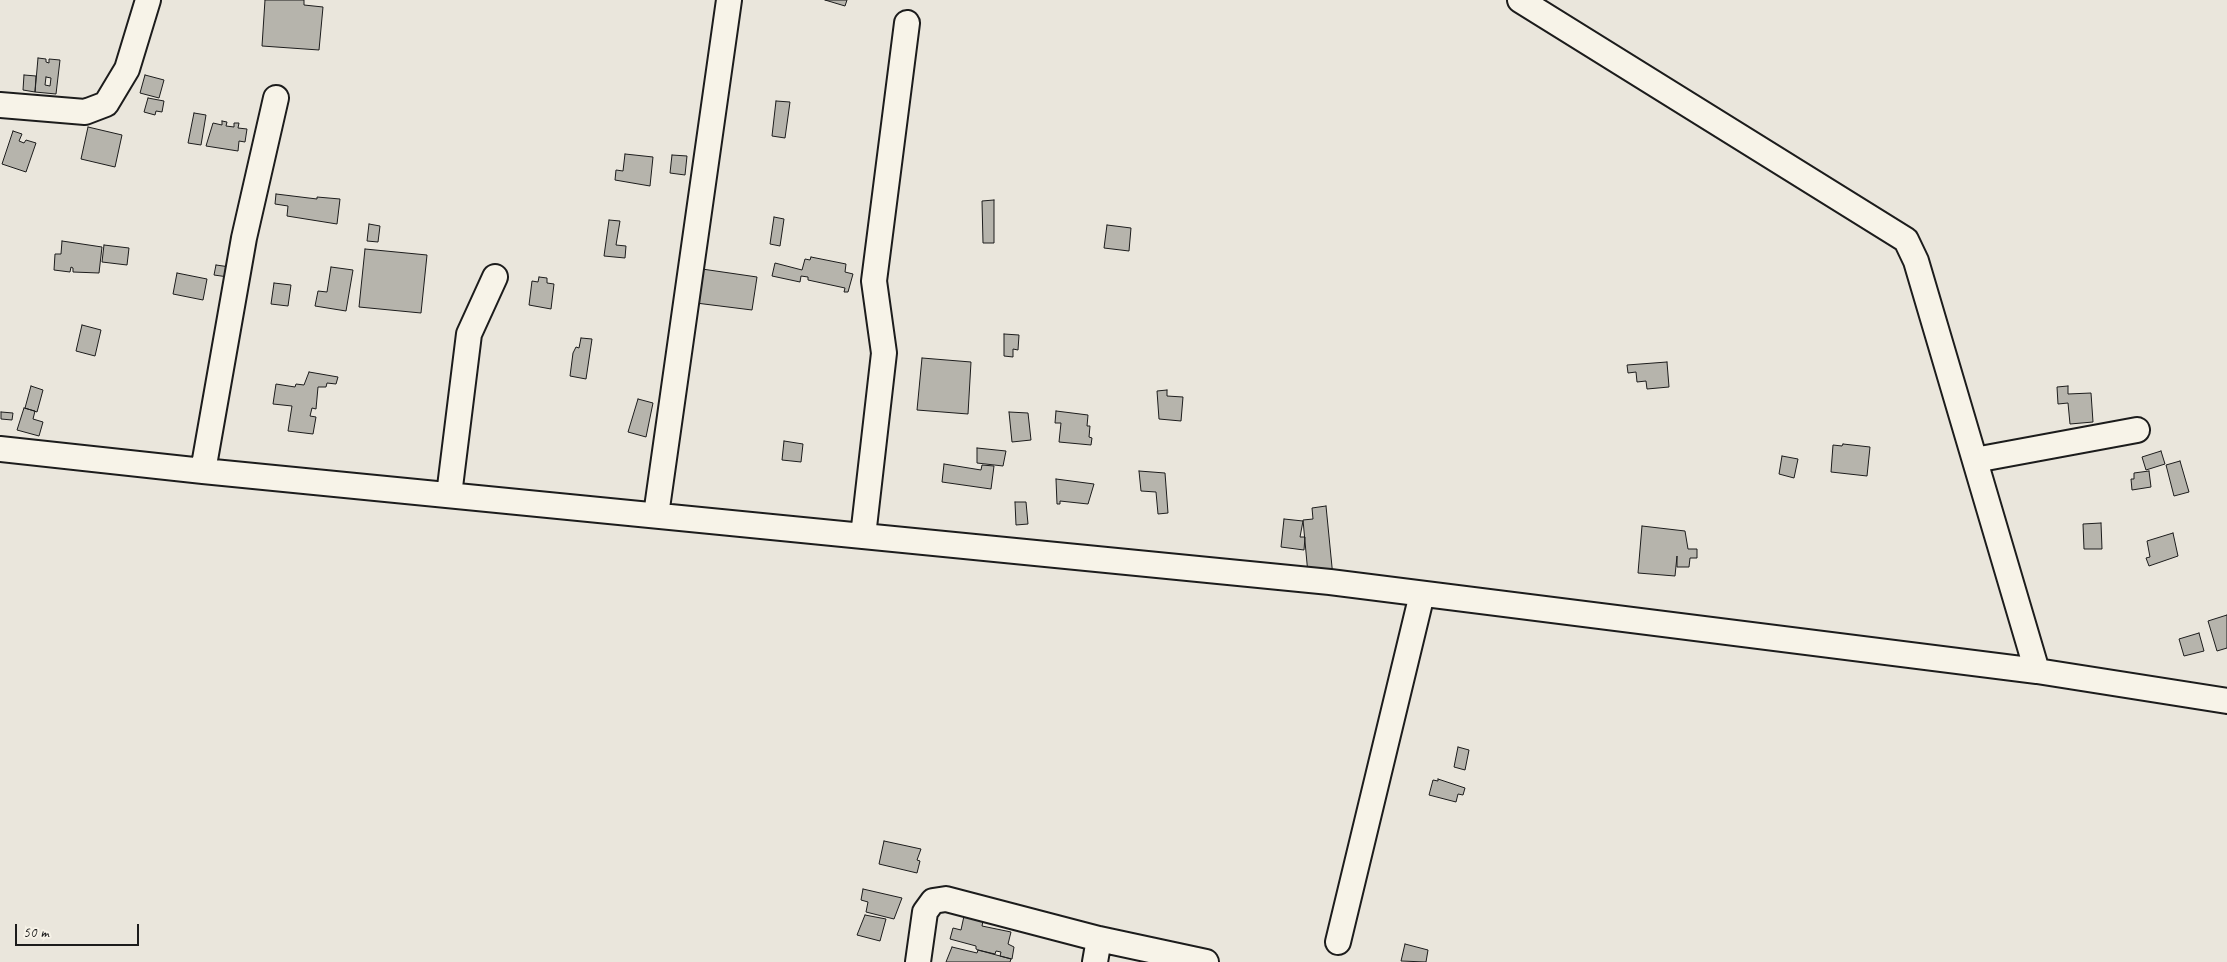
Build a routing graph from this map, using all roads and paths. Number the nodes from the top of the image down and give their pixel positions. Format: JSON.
{"nodes":[{"id":1,"x":148,"y":0,"type":"edge"},
{"id":2,"x":729,"y":0,"type":"edge"},
{"id":3,"x":1520,"y":0,"type":"edge"},
{"id":4,"x":907,"y":22,"type":"dead end"},
{"id":5,"x":276,"y":98,"type":"dead end"},
{"id":6,"x":0,"y":105,"type":"edge"},
{"id":7,"x":496,"y":276,"type":"dead end"},
{"id":8,"x":2138,"y":430,"type":"dead end"},
{"id":9,"x":0,"y":448,"type":"edge"},
{"id":10,"x":1975,"y":460,"type":"junction"},
{"id":11,"x":202,"y":471,"type":"junction"},
{"id":12,"x":449,"y":495,"type":"junction"},
{"id":13,"x":656,"y":515,"type":"junction"},
{"id":14,"x":863,"y":536,"type":"junction"},
{"id":15,"x":1422,"y":594,"type":"junction"},
{"id":16,"x":2037,"y":671,"type":"junction"},
{"id":17,"x":2227,"y":701,"type":"edge"},
{"id":18,"x":1099,"y":939,"type":"junction"},
{"id":19,"x":1338,"y":942,"type":"dead end"},
{"id":20,"x":918,"y":962,"type":"edge"},
{"id":21,"x":1095,"y":962,"type":"edge"},
{"id":22,"x":1206,"y":962,"type":"edge"}],
"edges":[{"from":1,"to":6,"type":"street"},
{"from":2,"to":13,"type":"street"},
{"from":3,"to":10,"type":"street"},
{"from":4,"to":14,"type":"street"},
{"from":5,"to":11,"type":"street"},
{"from":7,"to":12,"type":"street"},
{"from":8,"to":10,"type":"street"},
{"from":9,"to":11,"type":"street"},
{"from":10,"to":16,"type":"street"},
{"from":11,"to":12,"type":"street"},
{"from":12,"to":13,"type":"street"},
{"from":13,"to":14,"type":"street"},
{"from":14,"to":15,"type":"street"},
{"from":15,"to":16,"type":"street"},
{"from":15,"to":19,"type":"street"},
{"from":16,"to":17,"type":"street"},
{"from":18,"to":20,"type":"street"},
{"from":18,"to":21,"type":"street"},
{"from":18,"to":22,"type":"street"}]}
